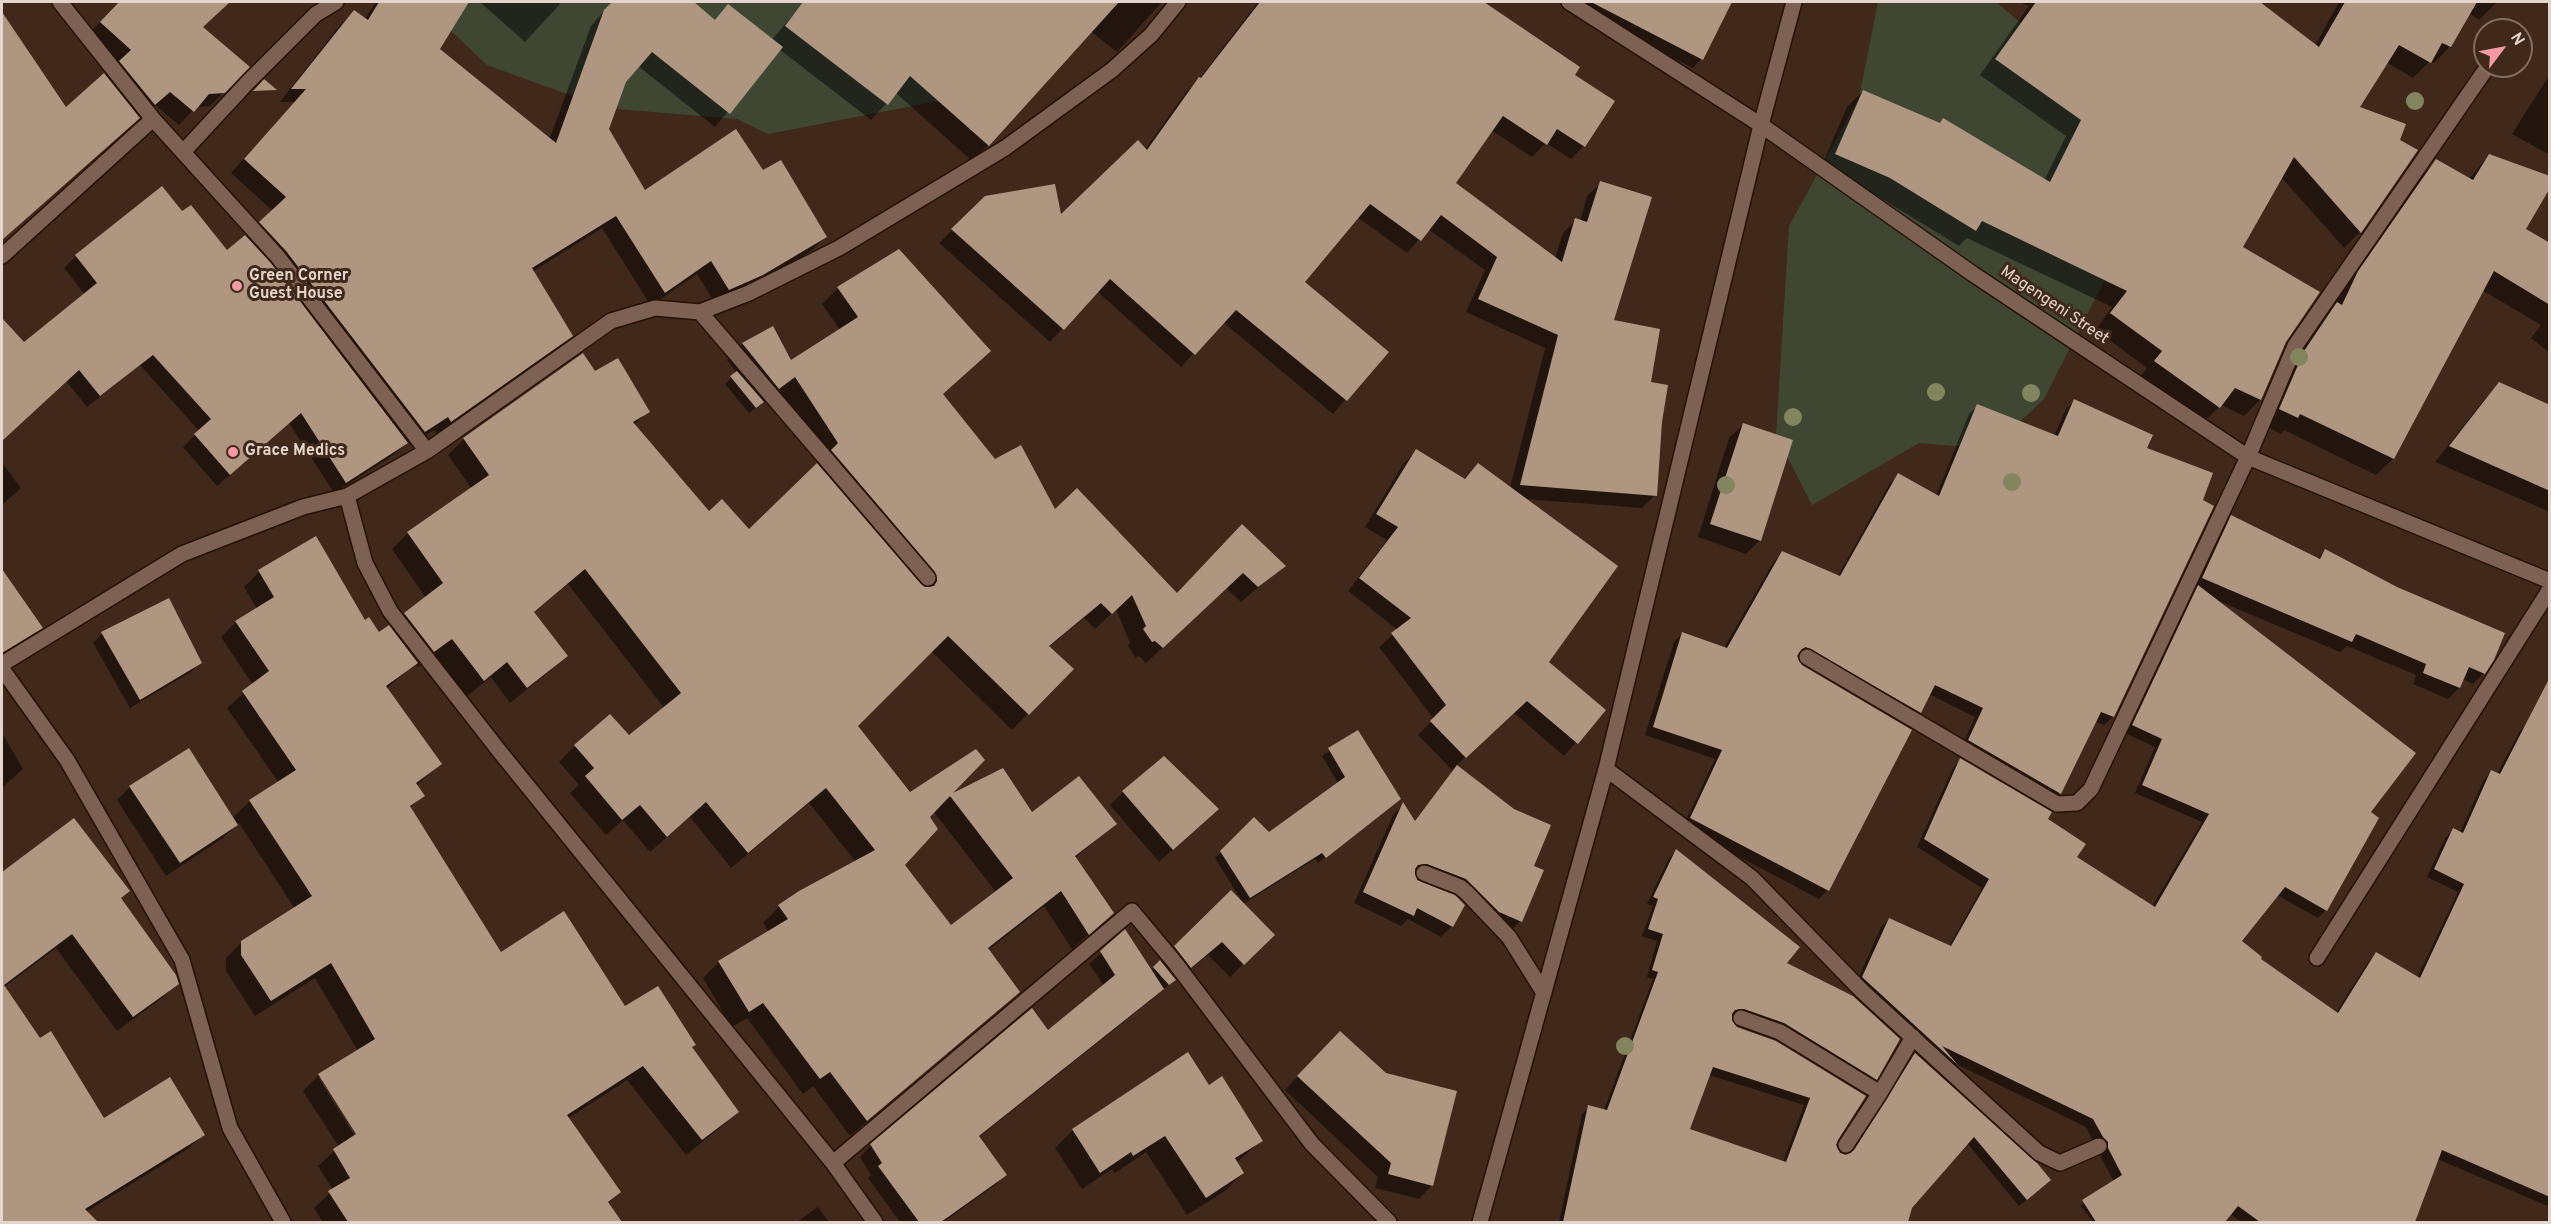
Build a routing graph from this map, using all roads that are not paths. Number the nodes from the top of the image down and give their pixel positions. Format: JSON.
{"nodes":[{"id":1,"x":60,"y":2,"type":"edge"},
{"id":2,"x":336,"y":2,"type":"edge"},
{"id":3,"x":1178,"y":2,"type":"edge"},
{"id":4,"x":1569,"y":2,"type":"edge"},
{"id":5,"x":1794,"y":2,"type":"edge"},
{"id":6,"x":2480,"y":78,"type":"edge"},
{"id":7,"x":153,"y":119,"type":"junction"},
{"id":8,"x":1761,"y":125,"type":"junction"},
{"id":9,"x":184,"y":151,"type":"junction"},
{"id":10,"x":2,"y":256,"type":"edge"},
{"id":11,"x":700,"y":312,"type":"junction"},
{"id":12,"x":427,"y":452,"type":"junction"},
{"id":13,"x":2248,"y":457,"type":"junction"},
{"id":14,"x":347,"y":496,"type":"junction"},
{"id":15,"x":928,"y":578,"type":"dead end"},
{"id":16,"x":2550,"y":581,"type":"edge"},
{"id":17,"x":2550,"y":589,"type":"edge"},
{"id":18,"x":1807,"y":657,"type":"dead end"},
{"id":19,"x":2,"y":664,"type":"edge"},
{"id":20,"x":2,"y":669,"type":"edge"},
{"id":21,"x":1606,"y":769,"type":"junction"},
{"id":22,"x":1424,"y":873,"type":"dead end"},
{"id":23,"x":2317,"y":958,"type":"dead end"},
{"id":24,"x":1544,"y":993,"type":"junction"},
{"id":25,"x":1741,"y":1018,"type":"dead end"},
{"id":26,"x":1913,"y":1037,"type":"junction"},
{"id":27,"x":1880,"y":1094,"type":"junction"},
{"id":28,"x":1846,"y":1145,"type":"dead end"},
{"id":29,"x":2099,"y":1146,"type":"dead end"},
{"id":30,"x":833,"y":1163,"type":"junction"},
{"id":31,"x":283,"y":1222,"type":"edge"},
{"id":32,"x":875,"y":1222,"type":"edge"},
{"id":33,"x":1389,"y":1222,"type":"edge"},
{"id":34,"x":1480,"y":1222,"type":"edge"}],
"edges":[{"from":1,"to":7,"type":"street"},
{"from":2,"to":9,"type":"street"},
{"from":3,"to":11,"type":"street"},
{"from":4,"to":8,"type":"street","name":"Magengeni Street"},
{"from":5,"to":8,"type":"street"},
{"from":6,"to":13,"type":"street"},
{"from":7,"to":9,"type":"street"},
{"from":7,"to":10,"type":"street"},
{"from":8,"to":13,"type":"street","name":"Magengeni Street"},
{"from":8,"to":21,"type":"street"},
{"from":9,"to":12,"type":"street"},
{"from":11,"to":12,"type":"street"},
{"from":11,"to":15,"type":"street"},
{"from":12,"to":14,"type":"street"},
{"from":13,"to":16,"type":"street","name":"Magengeni Street"},
{"from":13,"to":18,"type":"street"},
{"from":14,"to":19,"type":"street"},
{"from":14,"to":30,"type":"street"},
{"from":17,"to":23,"type":"street"},
{"from":20,"to":31,"type":"street"},
{"from":21,"to":24,"type":"street"},
{"from":21,"to":26,"type":"street"},
{"from":22,"to":24,"type":"street"},
{"from":24,"to":34,"type":"street"},
{"from":25,"to":27,"type":"street"},
{"from":26,"to":27,"type":"street"},
{"from":26,"to":29,"type":"street"},
{"from":27,"to":28,"type":"street"},
{"from":30,"to":32,"type":"street"},
{"from":30,"to":33,"type":"street"}]}
